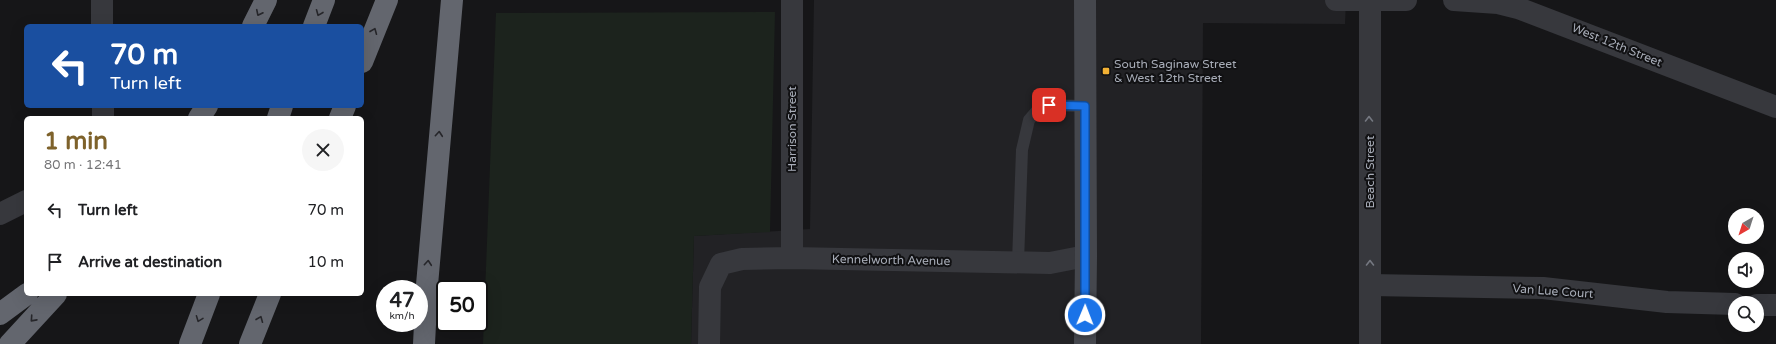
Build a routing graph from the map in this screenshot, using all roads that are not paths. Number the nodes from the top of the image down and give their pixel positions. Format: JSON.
{"nodes":[{"id":1,"x":102,"y":0,"type":"edge"},
{"id":2,"x":266,"y":0,"type":"edge"},
{"id":3,"x":324,"y":0,"type":"edge"},
{"id":4,"x":387,"y":0,"type":"edge"},
{"id":5,"x":452,"y":0,"type":"edge"},
{"id":6,"x":792,"y":0,"type":"edge"},
{"id":7,"x":1085,"y":0,"type":"edge"},
{"id":8,"x":1336,"y":0,"type":"edge"},
{"id":9,"x":1370,"y":0,"type":"edge"},
{"id":10,"x":1406,"y":0,"type":"edge"},
{"id":11,"x":1454,"y":0,"type":"edge"},
{"id":12,"x":102,"y":24,"type":"edge"},
{"id":13,"x":254,"y":24,"type":"edge"},
{"id":14,"x":315,"y":24,"type":"edge"},
{"id":15,"x":364,"y":57,"type":"edge"},
{"id":16,"x":1085,"y":106,"type":"junction"},
{"id":17,"x":1776,"y":107,"type":"edge"},
{"id":18,"x":24,"y":202,"type":"edge"},
{"id":19,"x":0,"y":214,"type":"edge"},
{"id":20,"x":1086,"y":256,"type":"junction"},
{"id":21,"x":792,"y":258,"type":"junction"},
{"id":22,"x":1018,"y":262,"type":"junction"},
{"id":23,"x":427,"y":280,"type":"edge"},
{"id":24,"x":1370,"y":285,"type":"junction"},
{"id":25,"x":24,"y":296,"type":"edge"},
{"id":26,"x":54,"y":296,"type":"edge"},
{"id":27,"x":208,"y":296,"type":"edge"},
{"id":28,"x":269,"y":296,"type":"edge"},
{"id":29,"x":1728,"y":304,"type":"edge"},
{"id":30,"x":1764,"y":305,"type":"edge"},
{"id":31,"x":1776,"y":305,"type":"edge"},
{"id":32,"x":0,"y":314,"type":"edge"},
{"id":33,"x":421,"y":332,"type":"edge"},
{"id":34,"x":425,"y":332,"type":"edge"},
{"id":35,"x":10,"y":344,"type":"edge"},
{"id":36,"x":190,"y":344,"type":"edge"},
{"id":37,"x":250,"y":344,"type":"edge"},
{"id":38,"x":419,"y":344,"type":"edge"},
{"id":39,"x":424,"y":344,"type":"edge"},
{"id":40,"x":709,"y":344,"type":"edge"},
{"id":41,"x":1085,"y":344,"type":"edge"},
{"id":42,"x":1370,"y":344,"type":"edge"}],
"edges":[{"from":1,"to":12,"type":"street"},
{"from":2,"to":13,"type":"highway","one_way":true},
{"from":3,"to":14,"type":"highway","one_way":true},
{"from":15,"to":4,"type":"highway","one_way":true},
{"from":23,"to":5,"type":"highway","one_way":true},
{"from":6,"to":21,"type":"street","name":"Harrison Street"},
{"from":7,"to":16,"type":"main road"},
{"from":8,"to":9,"type":"street"},
{"from":9,"to":10,"type":"street"},
{"from":24,"to":9,"type":"street","name":"Beach Street","one_way":true},
{"from":11,"to":17,"type":"street","name":"West 12th Street"},
{"from":16,"to":20,"type":"main road"},
{"from":16,"to":22,"type":"lane"},
{"from":18,"to":19,"type":"street"},
{"from":20,"to":22,"type":"street","name":"Kennelworth Avenue"},
{"from":20,"to":41,"type":"main road"},
{"from":21,"to":22,"type":"street","name":"Kennelworth Avenue"},
{"from":21,"to":40,"type":"street","name":"Kennelworth Avenue"},
{"from":24,"to":29,"type":"street","name":"Van Lue Court"},
{"from":24,"to":42,"type":"street","name":"Beach Street"},
{"from":25,"to":32,"type":"highway"},
{"from":26,"to":35,"type":"highway","one_way":true},
{"from":27,"to":36,"type":"highway","one_way":true},
{"from":37,"to":28,"type":"highway","one_way":true},
{"from":30,"to":31,"type":"street"},
{"from":33,"to":38,"type":"highway"},
{"from":34,"to":39,"type":"highway"}]}
